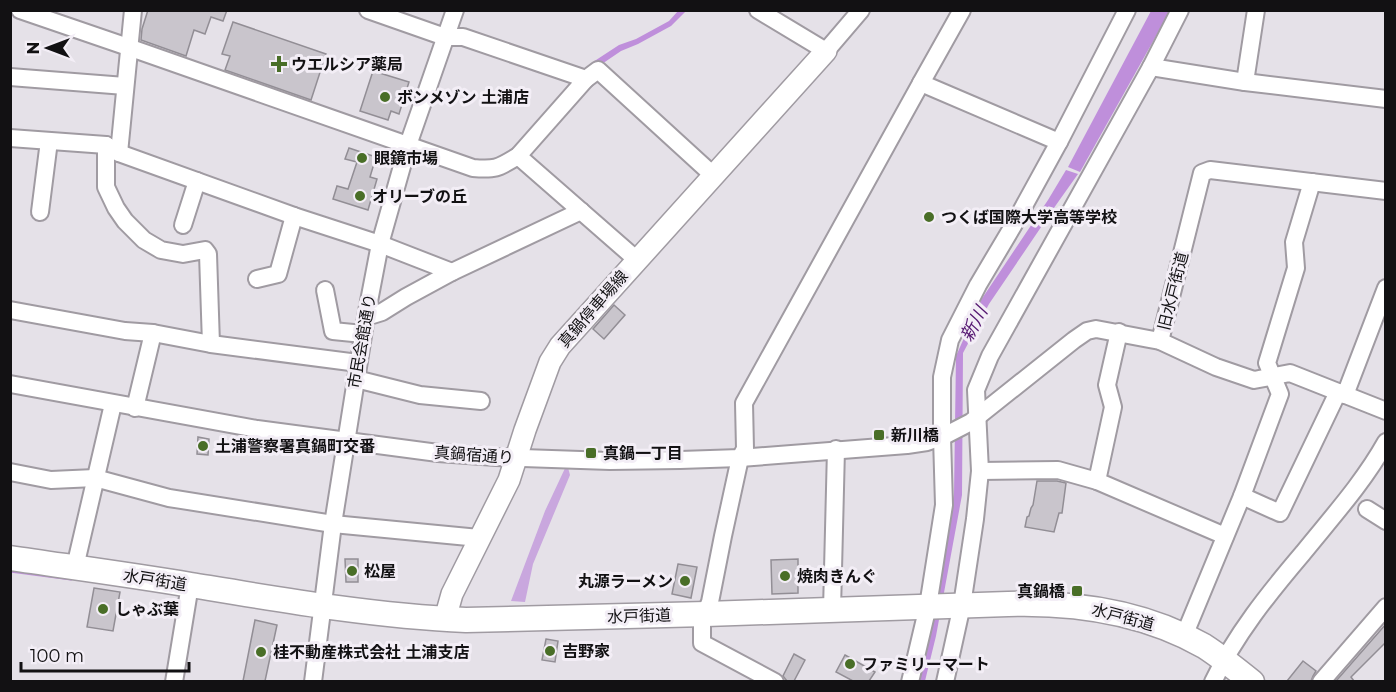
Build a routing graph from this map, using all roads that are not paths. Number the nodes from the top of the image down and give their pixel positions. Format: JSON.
{"nodes":[{"id":1,"x":20,"y":10,"type":"edge"},
{"id":2,"x":133,"y":10,"type":"edge"},
{"id":3,"x":368,"y":10,"type":"edge"},
{"id":4,"x":455,"y":10,"type":"edge"},
{"id":5,"x":758,"y":10,"type":"edge"},
{"id":6,"x":861,"y":10,"type":"edge"},
{"id":7,"x":962,"y":10,"type":"edge"},
{"id":8,"x":1127,"y":10,"type":"edge"},
{"id":9,"x":1180,"y":10,"type":"edge"},
{"id":10,"x":1256,"y":10,"type":"edge"},
{"id":11,"x":445,"y":37,"type":"junction"},
{"id":12,"x":128,"y":47,"type":"junction"},
{"id":13,"x":826,"y":51,"type":"junction"},
{"id":14,"x":1151,"y":67,"type":"junction"},
{"id":15,"x":10,"y":77,"type":"edge"},
{"id":16,"x":586,"y":79,"type":"junction"},
{"id":17,"x":1245,"y":82,"type":"junction"},
{"id":18,"x":921,"y":83,"type":"junction"},
{"id":19,"x":125,"y":86,"type":"junction"},
{"id":20,"x":1386,"y":99,"type":"edge"},
{"id":21,"x":10,"y":138,"type":"edge"},
{"id":22,"x":49,"y":141,"type":"junction"},
{"id":23,"x":1059,"y":142,"type":"junction"},
{"id":24,"x":408,"y":145,"type":"junction"},
{"id":25,"x":113,"y":149,"type":"junction"},
{"id":26,"x":518,"y":156,"type":"junction"},
{"id":27,"x":714,"y":176,"type":"junction"},
{"id":28,"x":197,"y":181,"type":"junction"},
{"id":29,"x":1312,"y":182,"type":"junction"},
{"id":30,"x":1386,"y":191,"type":"edge"},
{"id":31,"x":581,"y":211,"type":"junction"},
{"id":32,"x":40,"y":213,"type":"dead end"},
{"id":33,"x":294,"y":216,"type":"junction"},
{"id":34,"x":183,"y":225,"type":"dead end"},
{"id":35,"x":380,"y":244,"type":"junction"},
{"id":36,"x":637,"y":260,"type":"junction"},
{"id":37,"x":452,"y":272,"type":"junction"},
{"id":38,"x":257,"y":279,"type":"dead end"},
{"id":39,"x":1386,"y":288,"type":"edge"},
{"id":40,"x":324,"y":290,"type":"dead end"},
{"id":41,"x":10,"y":310,"type":"edge"},
{"id":42,"x":366,"y":317,"type":"junction"},
{"id":43,"x":1119,"y":332,"type":"junction"},
{"id":44,"x":153,"y":333,"type":"junction"},
{"id":45,"x":363,"y":334,"type":"junction"},
{"id":46,"x":1160,"y":341,"type":"junction"},
{"id":47,"x":211,"y":345,"type":"junction"},
{"id":48,"x":357,"y":371,"type":"junction"},
{"id":49,"x":1273,"y":377,"type":"junction"},
{"id":50,"x":10,"y":384,"type":"edge"},
{"id":51,"x":1341,"y":394,"type":"junction"},
{"id":52,"x":481,"y":401,"type":"dead end"},
{"id":53,"x":113,"y":404,"type":"junction"},
{"id":54,"x":135,"y":408,"type":"junction"},
{"id":55,"x":1386,"y":411,"type":"edge"},
{"id":56,"x":974,"y":420,"type":"junction"},
{"id":57,"x":946,"y":435,"type":"junction"},
{"id":58,"x":346,"y":441,"type":"junction"},
{"id":59,"x":1386,"y":442,"type":"edge"},
{"id":60,"x":836,"y":449,"type":"junction"},
{"id":61,"x":517,"y":458,"type":"junction"},
{"id":62,"x":741,"y":458,"type":"junction"},
{"id":63,"x":980,"y":471,"type":"junction"},
{"id":64,"x":10,"y":472,"type":"edge"},
{"id":65,"x":95,"y":478,"type":"junction"},
{"id":66,"x":1097,"y":481,"type":"junction"},
{"id":67,"x":1242,"y":496,"type":"junction"},
{"id":68,"x":1367,"y":509,"type":"dead end"},
{"id":69,"x":1386,"y":521,"type":"edge"},
{"id":70,"x":333,"y":524,"type":"junction"},
{"id":71,"x":1225,"y":536,"type":"junction"},
{"id":72,"x":479,"y":538,"type":"junction"},
{"id":73,"x":10,"y":558,"type":"edge"},
{"id":74,"x":75,"y":567,"type":"junction"},
{"id":75,"x":190,"y":585,"type":"junction"},
{"id":76,"x":322,"y":605,"type":"junction"},
{"id":77,"x":959,"y":605,"type":"junction"},
{"id":78,"x":929,"y":606,"type":"junction"},
{"id":79,"x":1386,"y":607,"type":"edge"},
{"id":80,"x":832,"y":610,"type":"junction"},
{"id":81,"x":706,"y":614,"type":"junction"},
{"id":82,"x":445,"y":619,"type":"junction"},
{"id":83,"x":1184,"y":636,"type":"junction"},
{"id":84,"x":1224,"y":659,"type":"junction"},
{"id":85,"x":174,"y":681,"type":"edge"},
{"id":86,"x":313,"y":681,"type":"edge"},
{"id":87,"x":775,"y":681,"type":"edge"},
{"id":88,"x":910,"y":681,"type":"edge"},
{"id":89,"x":945,"y":681,"type":"edge"},
{"id":90,"x":1212,"y":681,"type":"edge"},
{"id":91,"x":1252,"y":681,"type":"edge"},
{"id":92,"x":1321,"y":681,"type":"edge"}],
"edges":[{"from":1,"to":12,"type":"street"},
{"from":2,"to":12,"type":"street"},
{"from":3,"to":11,"type":"street"},
{"from":4,"to":11,"type":"street","name":"市民会館通り"},
{"from":5,"to":13,"type":"street"},
{"from":6,"to":13,"type":"street"},
{"from":7,"to":18,"type":"street"},
{"from":8,"to":23,"type":"street"},
{"from":9,"to":14,"type":"street"},
{"from":10,"to":17,"type":"street"},
{"from":11,"to":16,"type":"street"},
{"from":11,"to":24,"type":"street","name":"市民会館通り"},
{"from":12,"to":19,"type":"street"},
{"from":12,"to":24,"type":"street"},
{"from":13,"to":27,"type":"main road","name":"真鍋停車場線"},
{"from":14,"to":17,"type":"street"},
{"from":14,"to":56,"type":"street"},
{"from":15,"to":19,"type":"street"},
{"from":16,"to":26,"type":"street"},
{"from":16,"to":27,"type":"street"},
{"from":17,"to":20,"type":"street"},
{"from":18,"to":23,"type":"street"},
{"from":18,"to":62,"type":"street"},
{"from":19,"to":25,"type":"street"},
{"from":21,"to":22,"type":"street"},
{"from":22,"to":25,"type":"street"},
{"from":22,"to":32,"type":"street"},
{"from":23,"to":57,"type":"street"},
{"from":24,"to":26,"type":"street"},
{"from":24,"to":35,"type":"street","name":"市民会館通り"},
{"from":25,"to":28,"type":"street"},
{"from":25,"to":47,"type":"street"},
{"from":26,"to":31,"type":"street"},
{"from":27,"to":36,"type":"main road","name":"真鍋停車場線"},
{"from":28,"to":33,"type":"street"},
{"from":28,"to":34,"type":"street"},
{"from":29,"to":30,"type":"street","name":"旧水戸街道"},
{"from":29,"to":46,"type":"street","name":"旧水戸街道"},
{"from":29,"to":49,"type":"street"},
{"from":31,"to":36,"type":"street"},
{"from":31,"to":37,"type":"street"},
{"from":33,"to":35,"type":"street"},
{"from":33,"to":38,"type":"street"},
{"from":35,"to":37,"type":"street"},
{"from":35,"to":42,"type":"street","name":"市民会館通り"},
{"from":36,"to":61,"type":"main road","name":"真鍋停車場線"},
{"from":37,"to":42,"type":"street"},
{"from":39,"to":51,"type":"street"},
{"from":40,"to":45,"type":"street"},
{"from":41,"to":44,"type":"street"},
{"from":42,"to":45,"type":"street","name":"市民会館通り"},
{"from":43,"to":46,"type":"street","name":"旧水戸街道"},
{"from":43,"to":56,"type":"street","name":"旧水戸街道"},
{"from":43,"to":66,"type":"street"},
{"from":44,"to":47,"type":"street"},
{"from":44,"to":54,"type":"street"},
{"from":45,"to":48,"type":"street","name":"市民会館通り"},
{"from":46,"to":49,"type":"street"},
{"from":47,"to":48,"type":"street"},
{"from":48,"to":52,"type":"street"},
{"from":48,"to":58,"type":"street","name":"市民会館通り"},
{"from":49,"to":51,"type":"street"},
{"from":49,"to":67,"type":"street"},
{"from":50,"to":53,"type":"street","name":"真鍋宿通り"},
{"from":51,"to":55,"type":"street"},
{"from":51,"to":67,"type":"street"},
{"from":53,"to":54,"type":"street","name":"真鍋宿通り"},
{"from":53,"to":65,"type":"street"},
{"from":54,"to":58,"type":"street","name":"真鍋宿通り"},
{"from":56,"to":57,"type":"street","name":"旧水戸街道"},
{"from":56,"to":63,"type":"street"},
{"from":57,"to":60,"type":"street","name":"真鍋宿通り"},
{"from":57,"to":78,"type":"street"},
{"from":58,"to":61,"type":"street","name":"真鍋宿通り"},
{"from":58,"to":70,"type":"street","name":"市民会館通り"},
{"from":59,"to":84,"type":"street"},
{"from":60,"to":62,"type":"street","name":"真鍋宿通り"},
{"from":60,"to":80,"type":"street"},
{"from":61,"to":62,"type":"street","name":"真鍋宿通り"},
{"from":61,"to":72,"type":"main road","name":"真鍋停車場線"},
{"from":62,"to":81,"type":"street"},
{"from":63,"to":66,"type":"street"},
{"from":63,"to":77,"type":"street"},
{"from":64,"to":65,"type":"street"},
{"from":65,"to":70,"type":"street"},
{"from":65,"to":74,"type":"street"},
{"from":66,"to":71,"type":"street"},
{"from":67,"to":71,"type":"street"},
{"from":68,"to":69,"type":"street"},
{"from":70,"to":72,"type":"street"},
{"from":70,"to":76,"type":"street","name":"市民会館通り"},
{"from":71,"to":83,"type":"street"},
{"from":72,"to":82,"type":"main road","name":"真鍋停車場線"},
{"from":73,"to":74,"type":"highway","name":"水戸街道"},
{"from":74,"to":75,"type":"highway","name":"水戸街道"},
{"from":75,"to":76,"type":"highway","name":"水戸街道"},
{"from":75,"to":85,"type":"street"},
{"from":76,"to":82,"type":"highway","name":"水戸街道"},
{"from":76,"to":86,"type":"street","name":"市民会館通り"},
{"from":77,"to":78,"type":"highway","name":"水戸街道"},
{"from":77,"to":83,"type":"highway","name":"水戸街道"},
{"from":77,"to":89,"type":"street"},
{"from":78,"to":80,"type":"highway","name":"水戸街道"},
{"from":78,"to":88,"type":"street"},
{"from":79,"to":92,"type":"street"},
{"from":80,"to":81,"type":"highway","name":"水戸街道"},
{"from":81,"to":82,"type":"highway","name":"水戸街道"},
{"from":81,"to":87,"type":"street"},
{"from":83,"to":84,"type":"highway","name":"水戸街道"},
{"from":84,"to":90,"type":"street"},
{"from":84,"to":91,"type":"highway","name":"水戸街道"}]}
